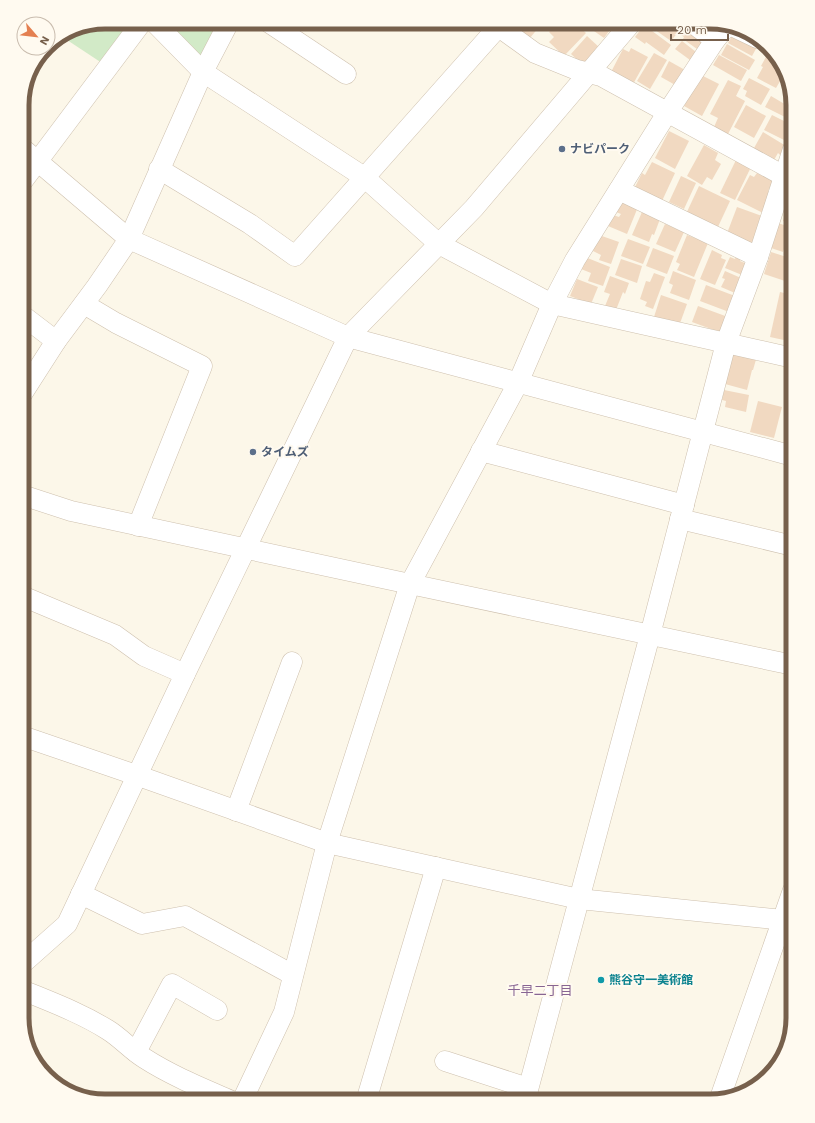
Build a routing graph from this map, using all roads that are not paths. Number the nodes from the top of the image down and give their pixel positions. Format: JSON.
{"nodes":[{"id":1,"x":137,"y":29,"type":"edge"},
{"id":2,"x":161,"y":29,"type":"edge"},
{"id":3,"x":225,"y":29,"type":"edge"},
{"id":4,"x":278,"y":29,"type":"edge"},
{"id":5,"x":492,"y":29,"type":"edge"},
{"id":6,"x":503,"y":29,"type":"edge"},
{"id":7,"x":626,"y":29,"type":"edge"},
{"id":8,"x":710,"y":29,"type":"edge"},
{"id":9,"x":721,"y":33,"type":"edge"},
{"id":10,"x":203,"y":72,"type":"junction"},
{"id":11,"x":588,"y":73,"type":"junction"},
{"id":12,"x":346,"y":74,"type":"dead end"},
{"id":13,"x":667,"y":112,"type":"junction"},
{"id":14,"x":29,"y":154,"type":"edge"},
{"id":15,"x":38,"y":161,"type":"junction"},
{"id":16,"x":159,"y":169,"type":"junction"},
{"id":17,"x":29,"y":173,"type":"edge"},
{"id":18,"x":364,"y":177,"type":"junction"},
{"id":19,"x":786,"y":177,"type":"edge"},
{"id":20,"x":786,"y":183,"type":"edge"},
{"id":21,"x":619,"y":190,"type":"junction"},
{"id":22,"x":129,"y":239,"type":"junction"},
{"id":23,"x":439,"y":244,"type":"junction"},
{"id":24,"x":758,"y":257,"type":"junction"},
{"id":25,"x":84,"y":304,"type":"junction"},
{"id":26,"x":552,"y":304,"type":"junction"},
{"id":27,"x":29,"y":320,"type":"edge"},
{"id":28,"x":348,"y":337,"type":"junction"},
{"id":29,"x":56,"y":341,"type":"junction"},
{"id":30,"x":726,"y":343,"type":"junction"},
{"id":31,"x":786,"y":356,"type":"edge"},
{"id":32,"x":518,"y":382,"type":"junction"},
{"id":33,"x":29,"y":383,"type":"edge"},
{"id":34,"x":703,"y":432,"type":"junction"},
{"id":35,"x":481,"y":451,"type":"junction"},
{"id":36,"x":786,"y":454,"type":"edge"},
{"id":37,"x":29,"y":497,"type":"edge"},
{"id":38,"x":682,"y":512,"type":"junction"},
{"id":39,"x":138,"y":526,"type":"junction"},
{"id":40,"x":786,"y":544,"type":"edge"},
{"id":41,"x":245,"y":549,"type":"junction"},
{"id":42,"x":410,"y":584,"type":"junction"},
{"id":43,"x":29,"y":599,"type":"edge"},
{"id":44,"x":650,"y":634,"type":"junction"},
{"id":45,"x":292,"y":662,"type":"dead end"},
{"id":46,"x":786,"y":663,"type":"edge"},
{"id":47,"x":184,"y":674,"type":"junction"},
{"id":48,"x":29,"y":738,"type":"edge"},
{"id":49,"x":136,"y":775,"type":"junction"},
{"id":50,"x":236,"y":811,"type":"junction"},
{"id":51,"x":327,"y":843,"type":"junction"},
{"id":52,"x":436,"y":867,"type":"junction"},
{"id":53,"x":81,"y":894,"type":"junction"},
{"id":54,"x":579,"y":899,"type":"junction"},
{"id":55,"x":786,"y":920,"type":"edge"},
{"id":56,"x":786,"y":925,"type":"edge"},
{"id":57,"x":29,"y":958,"type":"edge"},
{"id":58,"x":293,"y":975,"type":"junction"},
{"id":59,"x":29,"y":993,"type":"edge"},
{"id":60,"x":217,"y":1010,"type":"dead end"},
{"id":61,"x":136,"y":1052,"type":"junction"},
{"id":62,"x":445,"y":1061,"type":"dead end"},
{"id":63,"x":722,"y":1093,"type":"edge"},
{"id":64,"x":215,"y":1094,"type":"edge"},
{"id":65,"x":245,"y":1094,"type":"edge"},
{"id":66,"x":368,"y":1094,"type":"edge"},
{"id":67,"x":524,"y":1094,"type":"edge"},
{"id":68,"x":526,"y":1094,"type":"edge"}],
"edges":[{"from":1,"to":15,"type":"street"},
{"from":2,"to":10,"type":"street"},
{"from":3,"to":10,"type":"street"},
{"from":4,"to":12,"type":"street"},
{"from":5,"to":18,"type":"street"},
{"from":6,"to":11,"type":"street"},
{"from":7,"to":11,"type":"street"},
{"from":8,"to":9,"type":"street"},
{"from":9,"to":13,"type":"street"},
{"from":10,"to":16,"type":"street"},
{"from":10,"to":18,"type":"street"},
{"from":11,"to":13,"type":"street"},
{"from":11,"to":23,"type":"street"},
{"from":13,"to":19,"type":"street"},
{"from":13,"to":21,"type":"street"},
{"from":14,"to":15,"type":"street"},
{"from":15,"to":17,"type":"street"},
{"from":15,"to":22,"type":"street"},
{"from":16,"to":18,"type":"street"},
{"from":16,"to":22,"type":"street"},
{"from":18,"to":23,"type":"street"},
{"from":20,"to":24,"type":"street"},
{"from":21,"to":24,"type":"street"},
{"from":21,"to":26,"type":"street"},
{"from":22,"to":25,"type":"street"},
{"from":22,"to":28,"type":"street"},
{"from":23,"to":26,"type":"street"},
{"from":23,"to":28,"type":"street"},
{"from":24,"to":30,"type":"street"},
{"from":25,"to":29,"type":"street"},
{"from":25,"to":39,"type":"street"},
{"from":26,"to":30,"type":"street"},
{"from":26,"to":32,"type":"street"},
{"from":27,"to":29,"type":"street"},
{"from":28,"to":32,"type":"street"},
{"from":28,"to":41,"type":"street"},
{"from":29,"to":33,"type":"street"},
{"from":30,"to":31,"type":"street"},
{"from":30,"to":34,"type":"street"},
{"from":32,"to":34,"type":"street"},
{"from":32,"to":35,"type":"street"},
{"from":34,"to":36,"type":"street"},
{"from":34,"to":38,"type":"street"},
{"from":35,"to":38,"type":"street"},
{"from":35,"to":42,"type":"street"},
{"from":37,"to":39,"type":"street"},
{"from":38,"to":40,"type":"street"},
{"from":38,"to":44,"type":"street"},
{"from":39,"to":41,"type":"street"},
{"from":41,"to":42,"type":"street"},
{"from":41,"to":47,"type":"street"},
{"from":42,"to":44,"type":"street"},
{"from":42,"to":51,"type":"street"},
{"from":43,"to":47,"type":"street"},
{"from":44,"to":46,"type":"street"},
{"from":44,"to":54,"type":"street"},
{"from":45,"to":50,"type":"street"},
{"from":47,"to":49,"type":"street"},
{"from":48,"to":49,"type":"street"},
{"from":49,"to":50,"type":"street"},
{"from":49,"to":53,"type":"street"},
{"from":50,"to":51,"type":"street"},
{"from":51,"to":52,"type":"street"},
{"from":51,"to":58,"type":"street"},
{"from":52,"to":54,"type":"street"},
{"from":52,"to":66,"type":"street"},
{"from":53,"to":57,"type":"street"},
{"from":53,"to":58,"type":"street"},
{"from":54,"to":55,"type":"street"},
{"from":54,"to":68,"type":"street"},
{"from":56,"to":63,"type":"street"},
{"from":58,"to":65,"type":"street"},
{"from":59,"to":61,"type":"street"},
{"from":60,"to":61,"type":"street"},
{"from":61,"to":64,"type":"street"},
{"from":62,"to":67,"type":"street"}]}
